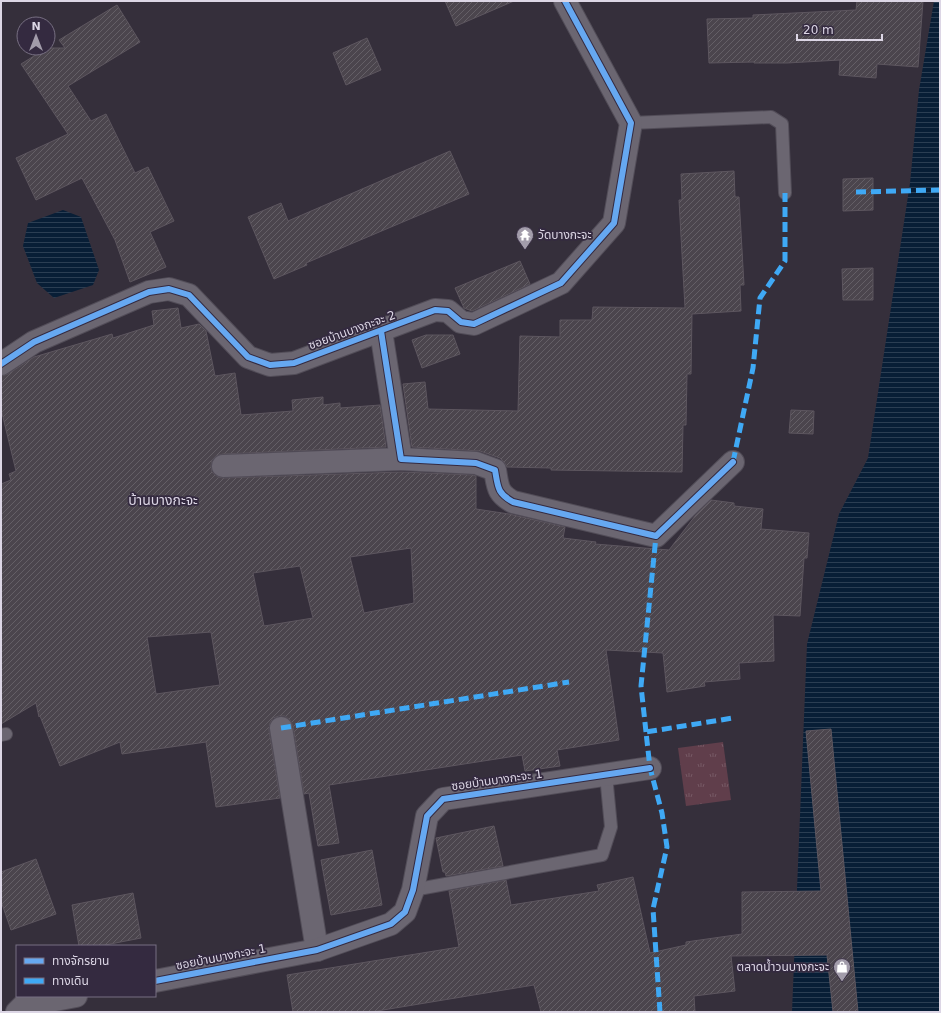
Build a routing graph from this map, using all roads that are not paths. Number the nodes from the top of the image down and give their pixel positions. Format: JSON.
{"nodes":[{"id":1,"x":565,"y":1,"type":"edge"},
{"id":2,"x":631,"y":123,"type":"junction"},
{"id":3,"x":785,"y":193,"type":"dead end"},
{"id":4,"x":381,"y":331,"type":"junction"},
{"id":5,"x":1,"y":364,"type":"edge"},
{"id":6,"x":401,"y":459,"type":"junction"},
{"id":7,"x":732,"y":462,"type":"dead end"},
{"id":8,"x":223,"y":466,"type":"dead end"},
{"id":9,"x":281,"y":728,"type":"dead end"},
{"id":10,"x":650,"y":768,"type":"dead end"},
{"id":11,"x":606,"y":775,"type":"junction"},
{"id":12,"x":413,"y":890,"type":"junction"},
{"id":13,"x":317,"y":950,"type":"junction"},
{"id":14,"x":156,"y":981,"type":"edge"},
{"id":15,"x":71,"y":997,"type":"edge"},
{"id":16,"x":17,"y":1012,"type":"edge"}],
"edges":[{"from":1,"to":2,"type":"street"},
{"from":2,"to":3,"type":"lane"},
{"from":2,"to":4,"type":"street","name":"ซอยบ้านบางกะจะ 2"},
{"from":4,"to":5,"type":"street","name":"ซอยบ้านบางกะจะ 2"},
{"from":4,"to":6,"type":"street"},
{"from":6,"to":7,"type":"street"},
{"from":6,"to":8,"type":"street"},
{"from":9,"to":13,"type":"street"},
{"from":10,"to":11,"type":"street","name":"ซอยบ้านบางกะจะ 1"},
{"from":11,"to":12,"type":"street","name":"ซอยบ้านบางกะจะ 1"},
{"from":11,"to":12,"type":"lane"},
{"from":12,"to":13,"type":"street","name":"ซอยบ้านบางกะจะ 1"},
{"from":13,"to":14,"type":"street","name":"ซอยบ้านบางกะจะ 1"},
{"from":15,"to":16,"type":"street"}]}
